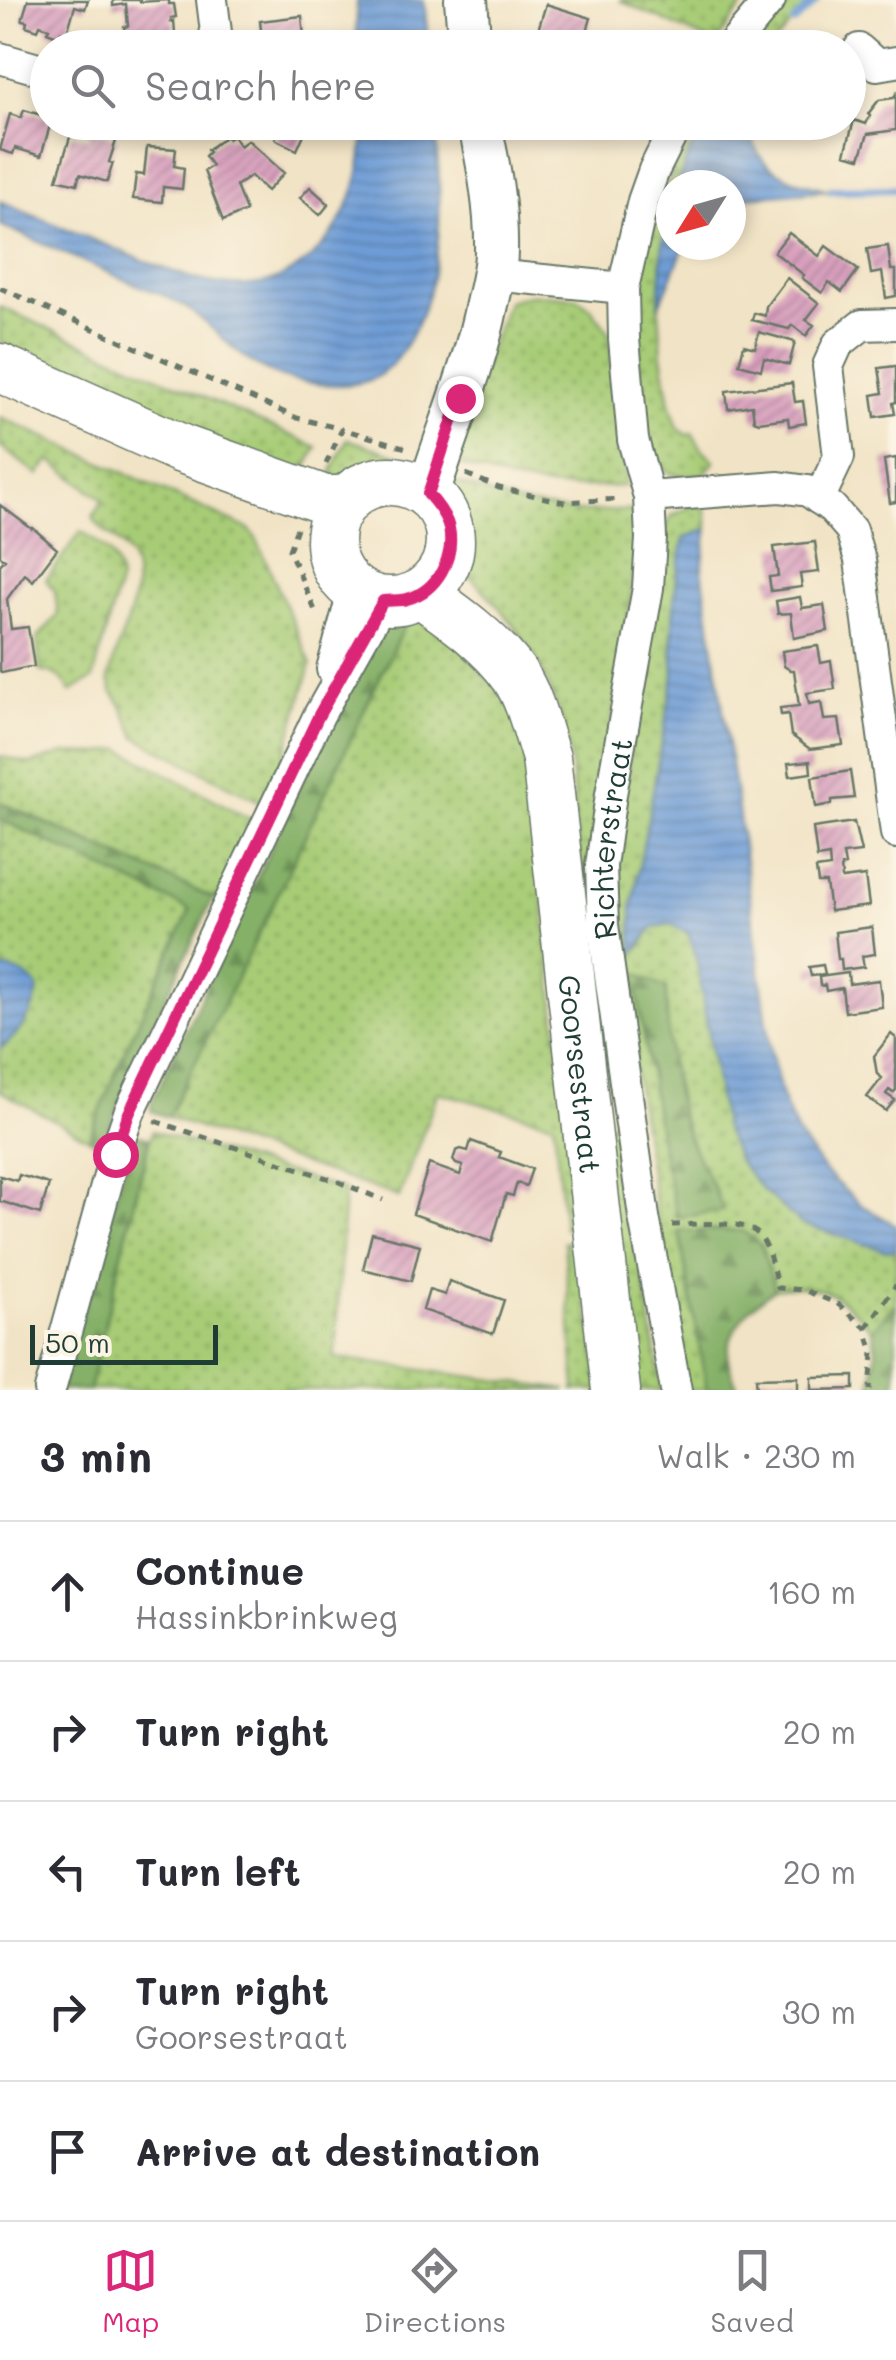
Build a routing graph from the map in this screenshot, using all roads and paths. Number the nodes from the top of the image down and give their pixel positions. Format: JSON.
{"nodes":[{"id":1,"x":212,"y":0,"type":"edge"},
{"id":2,"x":466,"y":0,"type":"edge"},
{"id":3,"x":770,"y":0,"type":"edge"},
{"id":4,"x":216,"y":30,"type":"edge"},
{"id":5,"x":468,"y":30,"type":"edge"},
{"id":6,"x":745,"y":30,"type":"edge"},
{"id":7,"x":866,"y":55,"type":"edge"},
{"id":8,"x":0,"y":58,"type":"edge"},
{"id":9,"x":896,"y":62,"type":"edge"},
{"id":10,"x":30,"y":67,"type":"edge"},
{"id":11,"x":474,"y":140,"type":"edge"},
{"id":12,"x":669,"y":140,"type":"edge"},
{"id":13,"x":484,"y":274,"type":"junction"},
{"id":14,"x":0,"y":288,"type":"edge"},
{"id":15,"x":623,"y":288,"type":"junction"},
{"id":16,"x":896,"y":324,"type":"edge"},
{"id":17,"x":0,"y":368,"type":"edge"},
{"id":18,"x":342,"y":429,"type":"junction"},
{"id":19,"x":420,"y":472,"type":"junction"},
{"id":20,"x":648,"y":497,"type":"junction"},
{"id":21,"x":820,"y":499,"type":"junction"},
{"id":22,"x":322,"y":512,"type":"junction"},
{"id":23,"x":384,"y":594,"type":"junction"},
{"id":24,"x":891,"y":759,"type":"edge"},
{"id":25,"x":896,"y":833,"type":"edge"},
{"id":26,"x":129,"y":1113,"type":"junction"},
{"id":27,"x":384,"y":1200,"type":"dead end"},
{"id":28,"x":646,"y":1225,"type":"junction"},
{"id":29,"x":896,"y":1285,"type":"edge"},
{"id":30,"x":866,"y":1328,"type":"junction"},
{"id":31,"x":50,"y":1390,"type":"edge"},
{"id":32,"x":616,"y":1390,"type":"edge"},
{"id":33,"x":676,"y":1390,"type":"edge"},
{"id":34,"x":870,"y":1390,"type":"edge"}],
"edges":[{"from":1,"to":4,"type":"street"},
{"from":2,"to":5,"type":"main road"},
{"from":3,"to":6,"type":"street"},
{"from":7,"to":9,"type":"street"},
{"from":8,"to":10,"type":"street"},
{"from":11,"to":13,"type":"main road"},
{"from":12,"to":15,"type":"street","name":"Richterstraat"},
{"from":13,"to":15,"type":"street"},
{"from":13,"to":19,"type":"main road"},
{"from":14,"to":18,"type":"path"},
{"from":15,"to":20,"type":"street","name":"Richterstraat"},
{"from":16,"to":21,"type":"street"},
{"from":17,"to":22,"type":"main road"},
{"from":18,"to":19,"type":"path"},
{"from":18,"to":22,"type":"path"},
{"from":19,"to":20,"type":"path"},
{"from":19,"to":22,"type":"main road"},
{"from":19,"to":23,"type":"main road"},
{"from":20,"to":21,"type":"street"},
{"from":20,"to":28,"type":"street","name":"Richterstraat"},
{"from":21,"to":24,"type":"street"},
{"from":22,"to":23,"type":"main road"},
{"from":22,"to":23,"type":"path"},
{"from":23,"to":26,"type":"street"},
{"from":23,"to":32,"type":"main road","name":"Goorsestraat"},
{"from":24,"to":25,"type":"street"},
{"from":26,"to":27,"type":"path"},
{"from":26,"to":31,"type":"street"},
{"from":28,"to":30,"type":"path"},
{"from":28,"to":33,"type":"street","name":"Richterstraat"},
{"from":29,"to":30,"type":"path"},
{"from":30,"to":34,"type":"path"}]}
